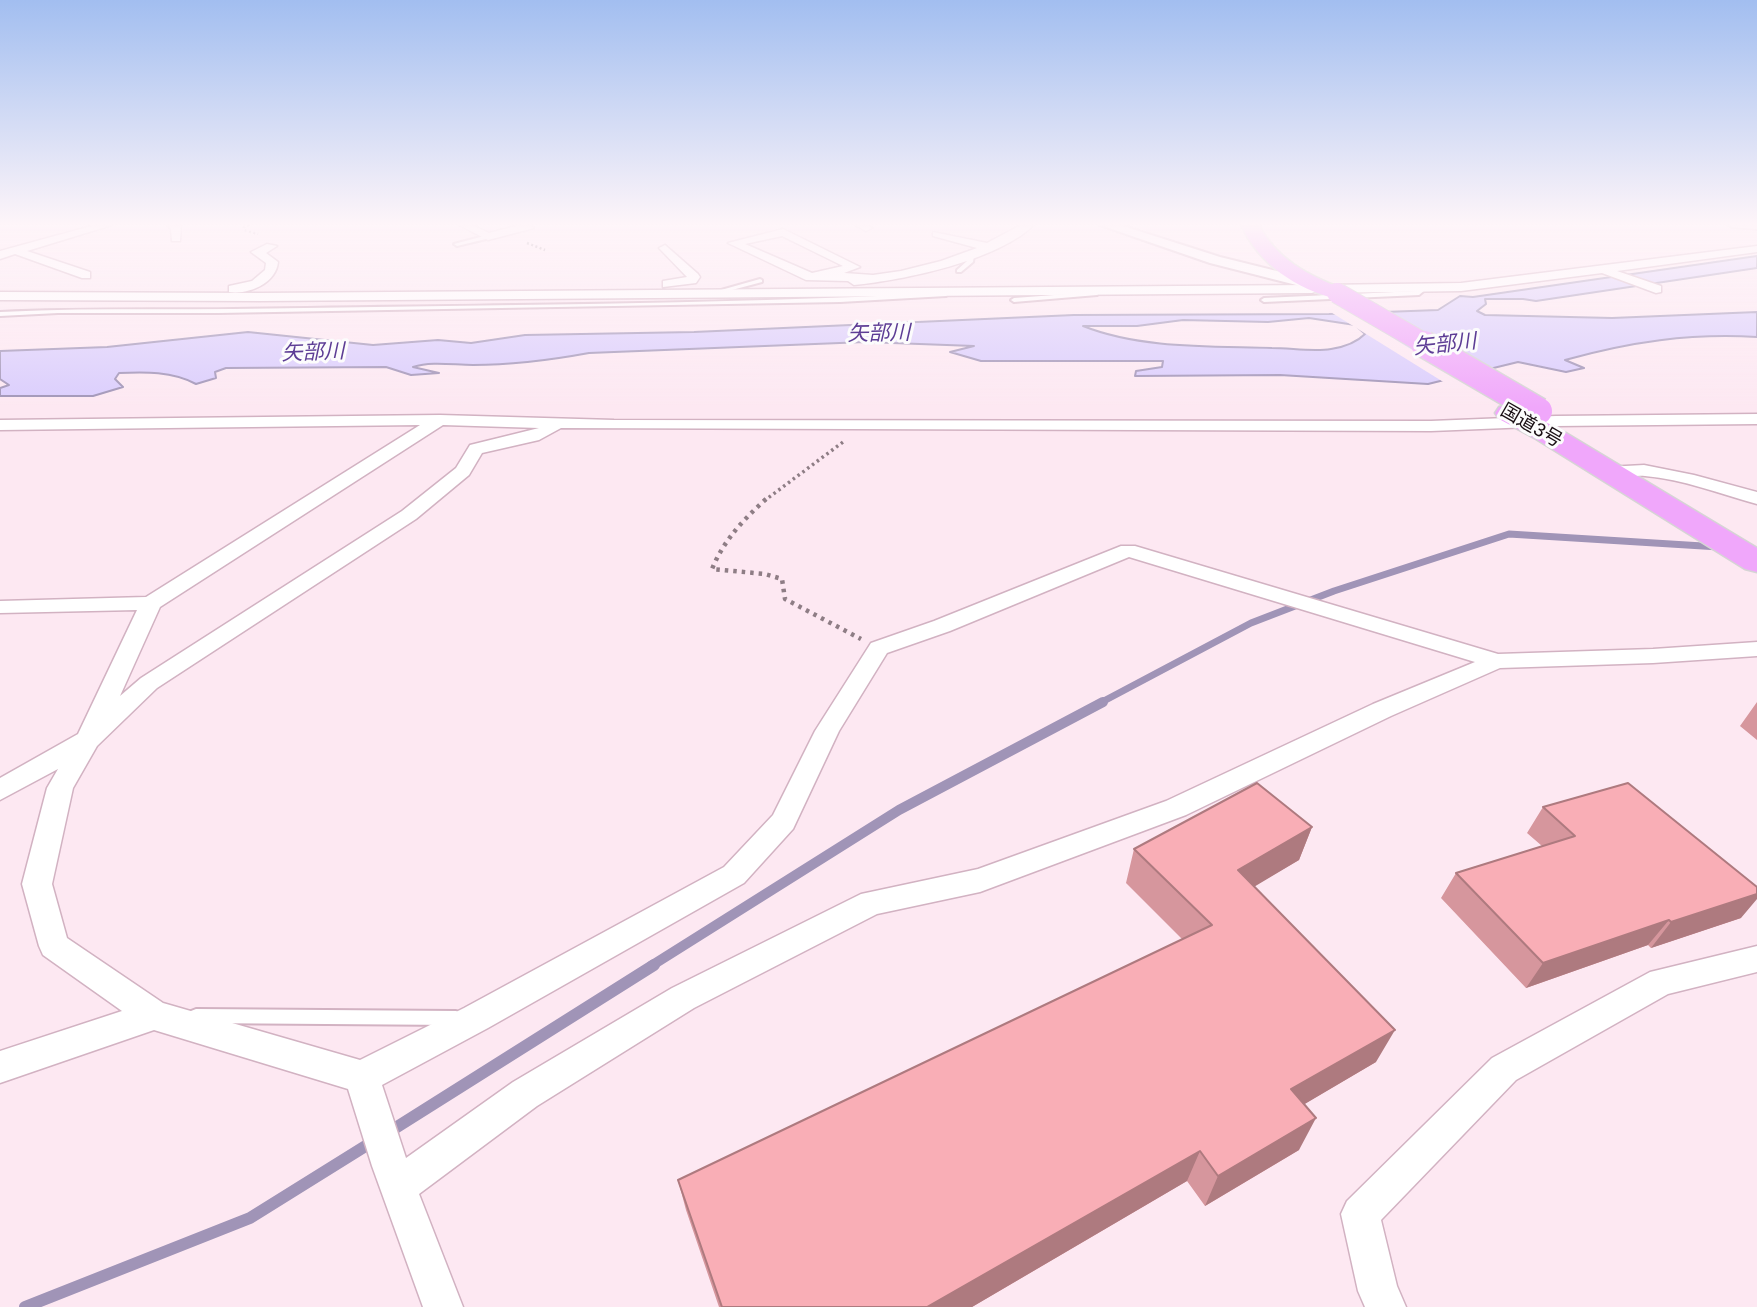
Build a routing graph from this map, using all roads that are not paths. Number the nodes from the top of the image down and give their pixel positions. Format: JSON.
{"nodes":[{"id":1,"x":247,"y":286,"type":"edge"},
{"id":2,"x":640,"y":286,"type":"edge"},
{"id":3,"x":742,"y":286,"type":"edge"},
{"id":4,"x":785,"y":286,"type":"edge"},
{"id":5,"x":1306,"y":286,"type":"edge"},
{"id":6,"x":1314,"y":286,"type":"edge"},
{"id":7,"x":1451,"y":286,"type":"edge"},
{"id":8,"x":1648,"y":286,"type":"edge"},
{"id":9,"x":1422,"y":289,"type":"junction"},
{"id":10,"x":1656,"y":289,"type":"dead end"},
{"id":11,"x":1151,"y":290,"type":"junction"},
{"id":12,"x":1320,"y":290,"type":"junction"},
{"id":13,"x":4,"y":291,"type":"edge"},
{"id":14,"x":720,"y":292,"type":"junction"},
{"id":15,"x":616,"y":293,"type":"junction"},
{"id":16,"x":945,"y":293,"type":"junction"},
{"id":17,"x":137,"y":297,"type":"junction"},
{"id":18,"x":1014,"y":300,"type":"dead end"},
{"id":19,"x":1264,"y":300,"type":"dead end"},
{"id":20,"x":0,"y":313,"type":"edge"},
{"id":21,"x":1533,"y":417,"type":"junction"},
{"id":22,"x":1757,"y":419,"type":"edge"},
{"id":23,"x":440,"y":420,"type":"junction"},
{"id":24,"x":568,"y":422,"type":"junction"},
{"id":25,"x":0,"y":425,"type":"edge"},
{"id":26,"x":1644,"y":470,"type":"junction"},
{"id":27,"x":1607,"y":472,"type":"junction"},
{"id":28,"x":1757,"y":499,"type":"edge"},
{"id":29,"x":1746,"y":540,"type":"edge"},
{"id":30,"x":1757,"y":562,"type":"edge"},
{"id":31,"x":151,"y":603,"type":"junction"},
{"id":32,"x":0,"y":607,"type":"edge"},
{"id":33,"x":1757,"y":649,"type":"edge"},
{"id":34,"x":1497,"y":661,"type":"junction"},
{"id":35,"x":88,"y":740,"type":"junction"},
{"id":36,"x":0,"y":790,"type":"edge"},
{"id":37,"x":1757,"y":959,"type":"edge"},
{"id":38,"x":154,"y":1015,"type":"junction"},
{"id":39,"x":476,"y":1018,"type":"junction"},
{"id":40,"x":0,"y":1067,"type":"edge"},
{"id":41,"x":365,"y":1088,"type":"junction"},
{"id":42,"x":394,"y":1176,"type":"junction"},
{"id":43,"x":443,"y":1307,"type":"edge"},
{"id":44,"x":1386,"y":1307,"type":"edge"}],
"edges":[{"from":1,"to":17,"type":"street"},
{"from":2,"to":15,"type":"street"},
{"from":3,"to":14,"type":"lane"},
{"from":4,"to":14,"type":"street"},
{"from":5,"to":12,"type":"street"},
{"from":6,"to":12,"type":"highway","name":"国道3号"},
{"from":7,"to":9,"type":"street"},
{"from":8,"to":10,"type":"street"},
{"from":9,"to":12,"type":"street"},
{"from":9,"to":19,"type":"lane"},
{"from":11,"to":12,"type":"street"},
{"from":11,"to":16,"type":"street"},
{"from":11,"to":18,"type":"lane"},
{"from":12,"to":21,"type":"highway","name":"国道3号"},
{"from":13,"to":17,"type":"street"},
{"from":14,"to":15,"type":"street"},
{"from":14,"to":16,"type":"street"},
{"from":15,"to":17,"type":"street"},
{"from":16,"to":20,"type":"lane"},
{"from":21,"to":22,"type":"street"},
{"from":21,"to":24,"type":"street"},
{"from":21,"to":26,"type":"highway","name":"国道3号"},
{"from":21,"to":27,"type":"highway","name":"国道3号"},
{"from":23,"to":24,"type":"street"},
{"from":23,"to":25,"type":"street"},
{"from":23,"to":31,"type":"street"},
{"from":24,"to":35,"type":"street"},
{"from":26,"to":27,"type":"street"},
{"from":26,"to":28,"type":"street"},
{"from":26,"to":29,"type":"highway","name":"国道3号"},
{"from":27,"to":30,"type":"highway","name":"国道3号"},
{"from":31,"to":32,"type":"street"},
{"from":31,"to":35,"type":"street"},
{"from":33,"to":34,"type":"street"},
{"from":34,"to":39,"type":"street"},
{"from":34,"to":42,"type":"street"},
{"from":35,"to":36,"type":"street"},
{"from":35,"to":38,"type":"street"},
{"from":37,"to":44,"type":"street"},
{"from":38,"to":39,"type":"lane"},
{"from":38,"to":40,"type":"street"},
{"from":38,"to":41,"type":"street"},
{"from":39,"to":41,"type":"street"},
{"from":41,"to":42,"type":"street"},
{"from":42,"to":43,"type":"street"}]}
